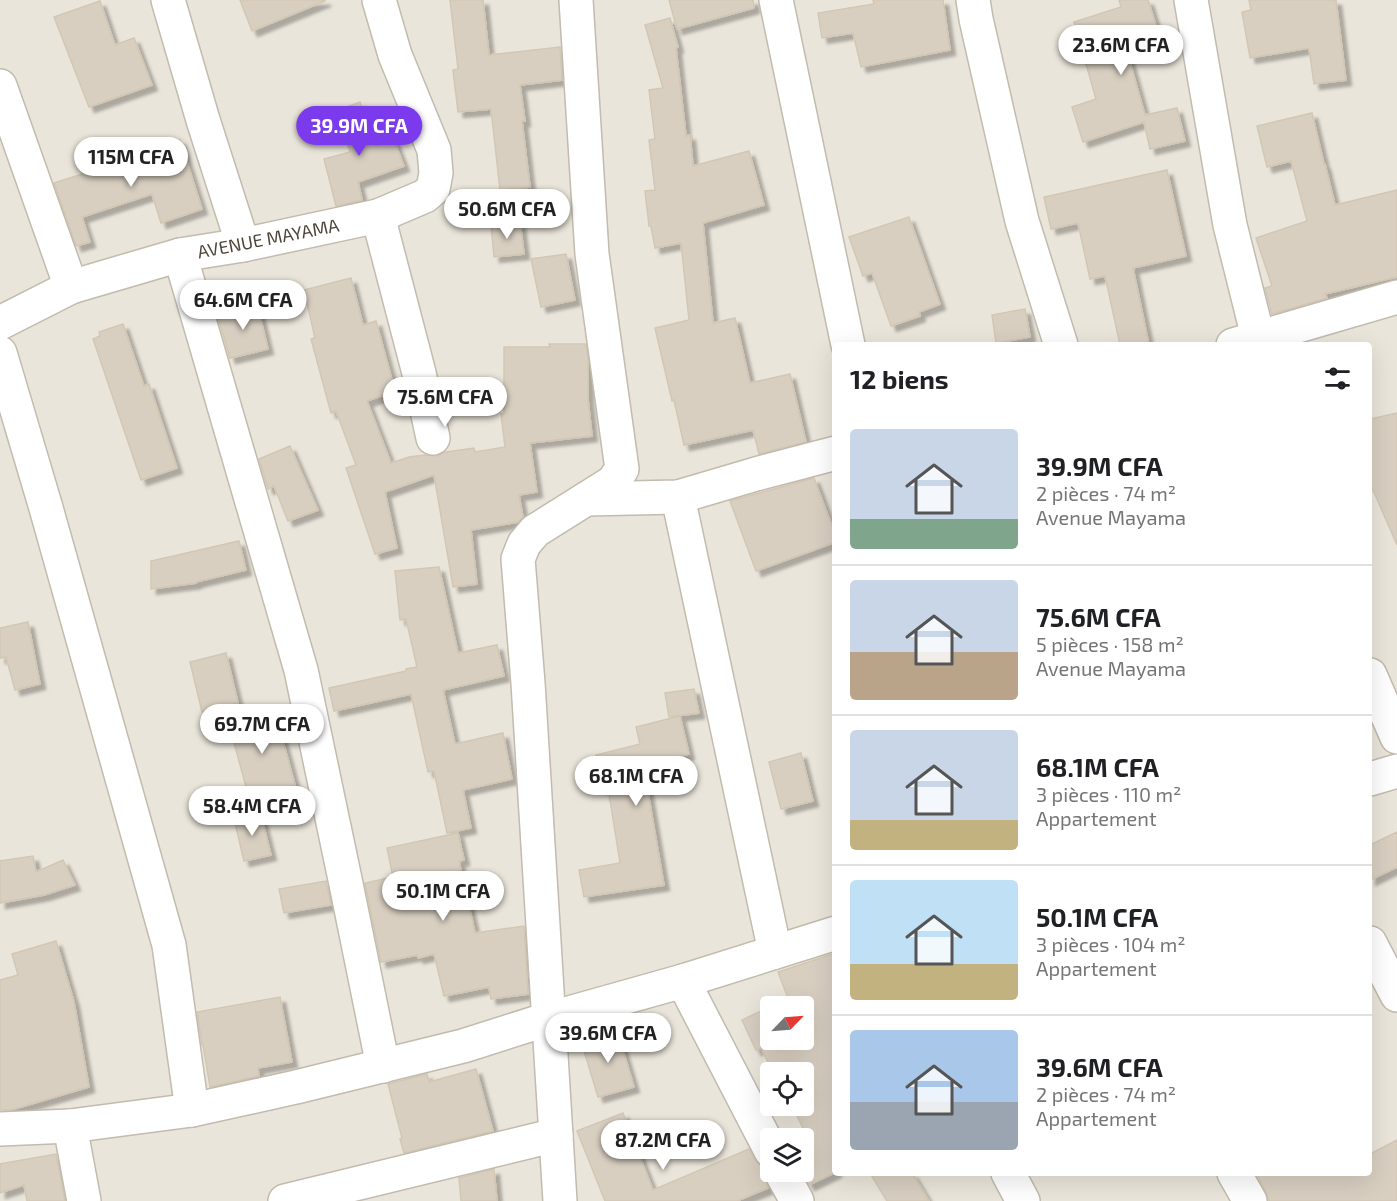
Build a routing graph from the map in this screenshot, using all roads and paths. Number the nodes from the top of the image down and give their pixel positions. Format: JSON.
{"nodes":[{"id":1,"x":168,"y":0,"type":"edge"},
{"id":2,"x":379,"y":0,"type":"edge"},
{"id":3,"x":576,"y":0,"type":"edge"},
{"id":4,"x":776,"y":0,"type":"edge"},
{"id":5,"x":973,"y":0,"type":"edge"},
{"id":6,"x":1191,"y":0,"type":"edge"},
{"id":7,"x":0,"y":86,"type":"edge"},
{"id":8,"x":378,"y":216,"type":"junction"},
{"id":9,"x":243,"y":245,"type":"junction"},
{"id":10,"x":180,"y":255,"type":"junction"},
{"id":11,"x":71,"y":287,"type":"junction"},
{"id":12,"x":1397,"y":297,"type":"edge"},
{"id":13,"x":0,"y":323,"type":"edge"},
{"id":14,"x":847,"y":342,"type":"edge"},
{"id":15,"x":1060,"y":342,"type":"edge"},
{"id":16,"x":1251,"y":342,"type":"edge"},
{"id":17,"x":1254,"y":342,"type":"edge"},
{"id":18,"x":0,"y":353,"type":"edge"},
{"id":19,"x":433,"y":438,"type":"dead end"},
{"id":20,"x":832,"y":454,"type":"edge"},
{"id":21,"x":678,"y":498,"type":"junction"},
{"id":22,"x":586,"y":499,"type":"junction"},
{"id":23,"x":1372,"y":680,"type":"edge"},
{"id":24,"x":1397,"y":737,"type":"edge"},
{"id":25,"x":1397,"y":771,"type":"edge"},
{"id":26,"x":1372,"y":777,"type":"edge"},
{"id":27,"x":832,"y":934,"type":"edge"},
{"id":28,"x":1372,"y":947,"type":"edge"},
{"id":29,"x":775,"y":952,"type":"junction"},
{"id":30,"x":683,"y":981,"type":"junction"},
{"id":31,"x":1397,"y":995,"type":"edge"},
{"id":32,"x":548,"y":1019,"type":"junction"},
{"id":33,"x":383,"y":1066,"type":"junction"},
{"id":34,"x":192,"y":1110,"type":"junction"},
{"id":35,"x":70,"y":1126,"type":"junction"},
{"id":36,"x":0,"y":1129,"type":"edge"},
{"id":37,"x":760,"y":1130,"type":"edge"},
{"id":38,"x":556,"y":1135,"type":"junction"},
{"id":39,"x":1010,"y":1176,"type":"edge"},
{"id":40,"x":1236,"y":1176,"type":"edge"},
{"id":41,"x":787,"y":1182,"type":"edge"},
{"id":42,"x":84,"y":1201,"type":"edge"},
{"id":43,"x":285,"y":1201,"type":"edge"},
{"id":44,"x":560,"y":1201,"type":"edge"},
{"id":45,"x":797,"y":1201,"type":"edge"},
{"id":46,"x":1023,"y":1201,"type":"edge"},
{"id":47,"x":1250,"y":1201,"type":"edge"}],
"edges":[{"from":1,"to":9,"type":"street"},
{"from":2,"to":8,"type":"street","name":"AVENUE MAYAMA"},
{"from":3,"to":22,"type":"street"},
{"from":4,"to":14,"type":"street"},
{"from":5,"to":15,"type":"street"},
{"from":6,"to":16,"type":"street"},
{"from":7,"to":11,"type":"street"},
{"from":8,"to":9,"type":"street","name":"AVENUE MAYAMA"},
{"from":8,"to":19,"type":"street"},
{"from":9,"to":10,"type":"street","name":"AVENUE MAYAMA"},
{"from":10,"to":11,"type":"street","name":"AVENUE MAYAMA"},
{"from":10,"to":33,"type":"street"},
{"from":11,"to":13,"type":"street","name":"AVENUE MAYAMA"},
{"from":12,"to":17,"type":"street"},
{"from":18,"to":34,"type":"street"},
{"from":20,"to":21,"type":"street"},
{"from":21,"to":22,"type":"street"},
{"from":21,"to":29,"type":"street"},
{"from":22,"to":32,"type":"street"},
{"from":23,"to":24,"type":"street"},
{"from":25,"to":26,"type":"street"},
{"from":27,"to":29,"type":"street"},
{"from":28,"to":31,"type":"street"},
{"from":29,"to":30,"type":"street"},
{"from":30,"to":32,"type":"street"},
{"from":30,"to":37,"type":"street"},
{"from":32,"to":33,"type":"street"},
{"from":32,"to":38,"type":"street"},
{"from":33,"to":34,"type":"street"},
{"from":34,"to":35,"type":"street"},
{"from":35,"to":36,"type":"street"},
{"from":35,"to":42,"type":"street"},
{"from":38,"to":43,"type":"street"},
{"from":38,"to":44,"type":"street"},
{"from":39,"to":46,"type":"street"},
{"from":40,"to":47,"type":"street"},
{"from":41,"to":45,"type":"street"}]}
